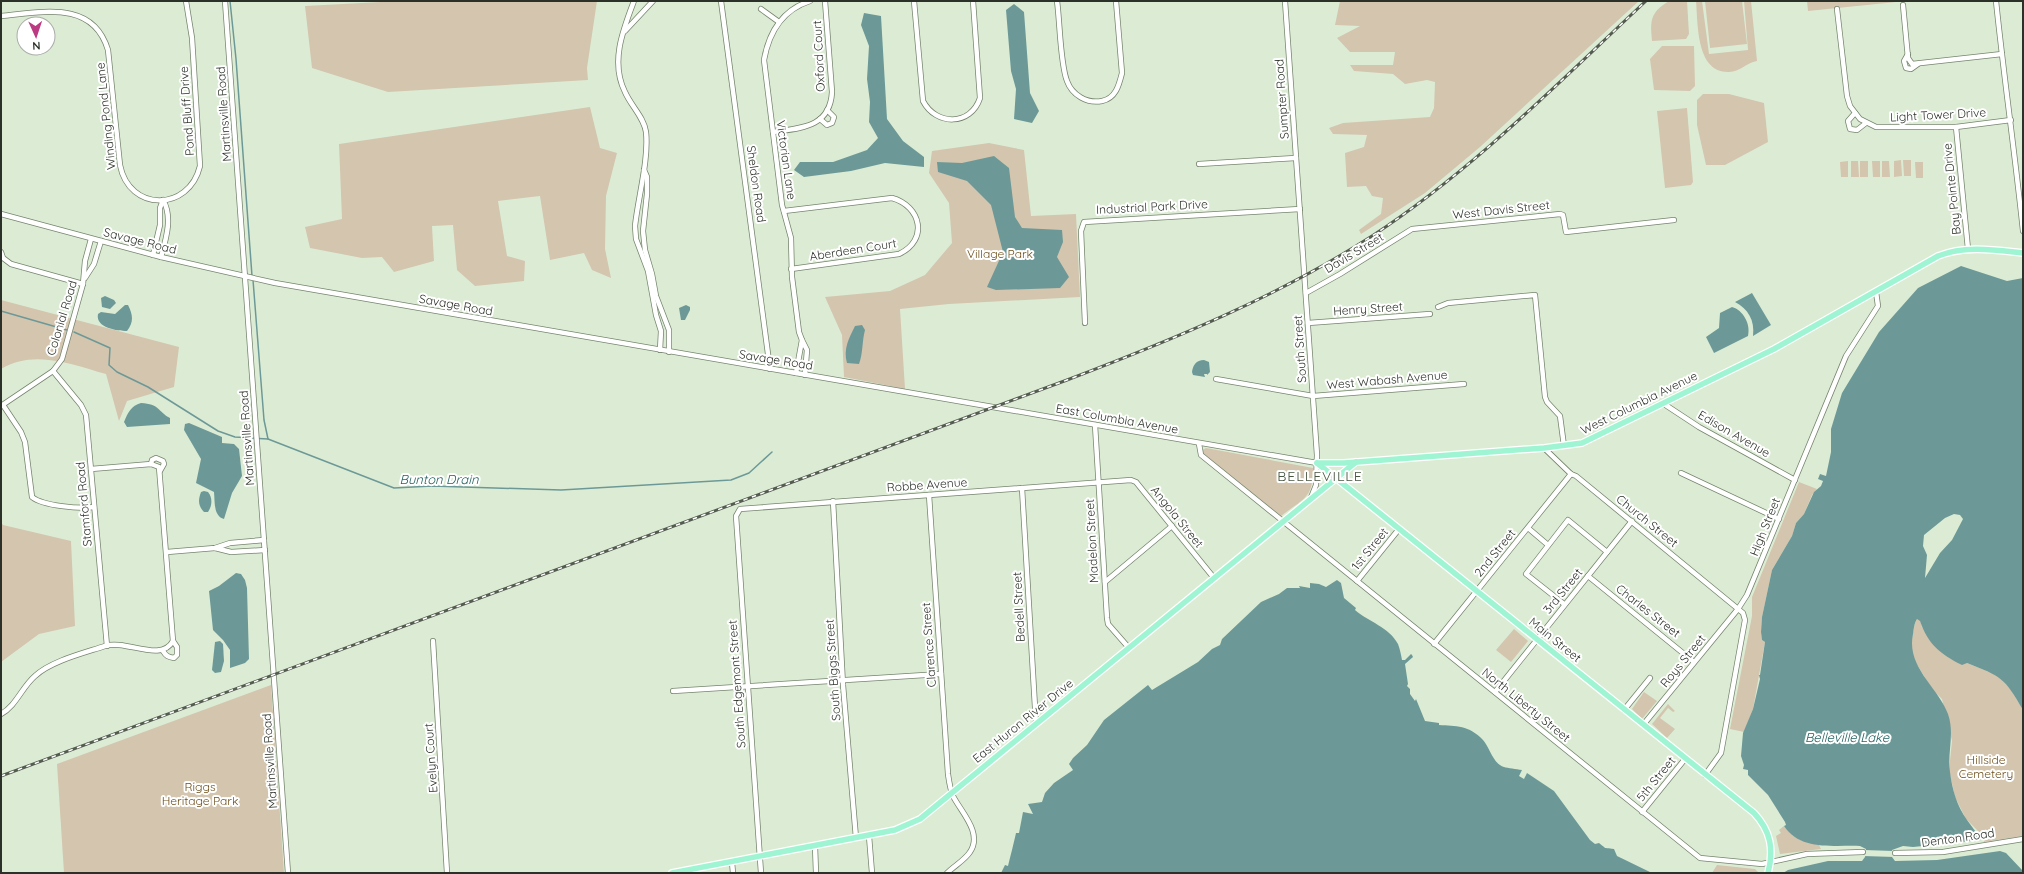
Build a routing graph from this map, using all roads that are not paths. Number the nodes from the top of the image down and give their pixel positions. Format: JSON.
{"nodes":[{"id":1,"x":186,"y":1,"type":"edge"},
{"id":2,"x":225,"y":1,"type":"edge"},
{"id":3,"x":634,"y":1,"type":"edge"},
{"id":4,"x":653,"y":1,"type":"edge"},
{"id":5,"x":721,"y":1,"type":"edge"},
{"id":6,"x":810,"y":1,"type":"edge"},
{"id":7,"x":826,"y":1,"type":"edge"},
{"id":8,"x":914,"y":1,"type":"edge"},
{"id":9,"x":973,"y":1,"type":"edge"},
{"id":10,"x":1057,"y":1,"type":"edge"},
{"id":11,"x":1116,"y":1,"type":"edge"},
{"id":12,"x":1285,"y":1,"type":"edge"},
{"id":13,"x":1996,"y":1,"type":"edge"},
{"id":14,"x":1903,"y":5,"type":"dead end"},
{"id":15,"x":1837,"y":8,"type":"dead end"},
{"id":16,"x":762,"y":10,"type":"dead end"},
{"id":17,"x":1,"y":16,"type":"edge"},
{"id":18,"x":779,"y":22,"type":"junction"},
{"id":19,"x":624,"y":32,"type":"junction"},
{"id":20,"x":1908,"y":54,"type":"junction"},
{"id":21,"x":2002,"y":54,"type":"junction"},
{"id":22,"x":1918,"y":64,"type":"junction"},
{"id":23,"x":827,"y":110,"type":"junction"},
{"id":24,"x":1855,"y":113,"type":"junction"},
{"id":25,"x":820,"y":119,"type":"junction"},
{"id":26,"x":2011,"y":120,"type":"junction"},
{"id":27,"x":1866,"y":123,"type":"junction"},
{"id":28,"x":1956,"y":127,"type":"junction"},
{"id":29,"x":773,"y":132,"type":"junction"},
{"id":30,"x":1296,"y":158,"type":"junction"},
{"id":31,"x":1199,"y":164,"type":"dead end"},
{"id":32,"x":643,"y":168,"type":"junction"},
{"id":33,"x":1299,"y":195,"type":"joint"},
{"id":34,"x":163,"y":200,"type":"junction"},
{"id":35,"x":1300,"y":209,"type":"junction"},
{"id":36,"x":784,"y":211,"type":"junction"},
{"id":37,"x":636,"y":212,"type":"junction"},
{"id":38,"x":645,"y":213,"type":"junction"},
{"id":39,"x":1,"y":214,"type":"edge"},
{"id":40,"x":1674,"y":220,"type":"dead end"},
{"id":41,"x":1412,"y":229,"type":"joint"},
{"id":42,"x":2023,"y":231,"type":"edge"},
{"id":43,"x":91,"y":238,"type":"junction"},
{"id":44,"x":101,"y":241,"type":"junction"},
{"id":45,"x":1968,"y":249,"type":"junction"},
{"id":46,"x":1,"y":252,"type":"edge"},
{"id":47,"x":2023,"y":253,"type":"edge"},
{"id":48,"x":153,"y":255,"type":"junction"},
{"id":49,"x":161,"y":257,"type":"junction"},
{"id":50,"x":2,"y":258,"type":"edge"},
{"id":51,"x":791,"y":270,"type":"junction"},
{"id":52,"x":245,"y":277,"type":"junction"},
{"id":53,"x":85,"y":278,"type":"junction"},
{"id":54,"x":652,"y":282,"type":"junction"},
{"id":55,"x":83,"y":284,"type":"junction"},
{"id":56,"x":1876,"y":292,"type":"junction"},
{"id":57,"x":1306,"y":293,"type":"junction"},
{"id":58,"x":1438,"y":307,"type":"dead end"},
{"id":59,"x":1430,"y":314,"type":"dead end"},
{"id":60,"x":1085,"y":323,"type":"dead end"},
{"id":61,"x":1308,"y":323,"type":"junction"},
{"id":62,"x":802,"y":340,"type":"junction"},
{"id":63,"x":660,"y":350,"type":"junction"},
{"id":64,"x":669,"y":352,"type":"junction"},
{"id":65,"x":770,"y":369,"type":"junction"},
{"id":66,"x":53,"y":371,"type":"junction"},
{"id":67,"x":796,"y":373,"type":"junction"},
{"id":68,"x":805,"y":375,"type":"junction"},
{"id":69,"x":1216,"y":379,"type":"dead end"},
{"id":70,"x":1464,"y":384,"type":"dead end"},
{"id":71,"x":913,"y":393,"type":"joint"},
{"id":72,"x":1313,"y":396,"type":"junction"},
{"id":73,"x":1664,"y":404,"type":"junction"},
{"id":74,"x":2,"y":406,"type":"edge"},
{"id":75,"x":1095,"y":425,"type":"junction"},
{"id":76,"x":1199,"y":444,"type":"junction"},
{"id":77,"x":1564,"y":446,"type":"junction"},
{"id":78,"x":1544,"y":448,"type":"junction"},
{"id":79,"x":1356,"y":462,"type":"junction"},
{"id":80,"x":1317,"y":463,"type":"junction"},
{"id":81,"x":91,"y":469,"type":"junction"},
{"id":82,"x":1681,"y":473,"type":"dead end"},
{"id":83,"x":1571,"y":474,"type":"junction"},
{"id":84,"x":1336,"y":477,"type":"junction"},
{"id":85,"x":1118,"y":480,"type":"joint"},
{"id":86,"x":1795,"y":480,"type":"junction"},
{"id":87,"x":1099,"y":482,"type":"junction"},
{"id":88,"x":1022,"y":488,"type":"junction"},
{"id":89,"x":929,"y":495,"type":"junction"},
{"id":90,"x":1310,"y":500,"type":"junction"},
{"id":91,"x":833,"y":501,"type":"junction"},
{"id":92,"x":94,"y":507,"type":"junction"},
{"id":93,"x":738,"y":511,"type":"joint"},
{"id":94,"x":1779,"y":518,"type":"junction"},
{"id":95,"x":1283,"y":521,"type":"junction"},
{"id":96,"x":1632,"y":521,"type":"junction"},
{"id":97,"x":1172,"y":526,"type":"junction"},
{"id":98,"x":1528,"y":528,"type":"junction"},
{"id":99,"x":1399,"y":529,"type":"junction"},
{"id":100,"x":264,"y":540,"type":"junction"},
{"id":101,"x":1548,"y":545,"type":"junction"},
{"id":102,"x":215,"y":548,"type":"junction"},
{"id":103,"x":265,"y":550,"type":"junction"},
{"id":104,"x":167,"y":552,"type":"junction"},
{"id":105,"x":1607,"y":552,"type":"junction"},
{"id":106,"x":1588,"y":576,"type":"junction"},
{"id":107,"x":1214,"y":578,"type":"junction"},
{"id":108,"x":1357,"y":581,"type":"junction"},
{"id":109,"x":1105,"y":582,"type":"junction"},
{"id":110,"x":1477,"y":591,"type":"junction"},
{"id":111,"x":1564,"y":604,"type":"junction"},
{"id":112,"x":1738,"y":609,"type":"junction"},
{"id":113,"x":1536,"y":640,"type":"junction"},
{"id":114,"x":173,"y":641,"type":"junction"},
{"id":115,"x":433,"y":641,"type":"dead end"},
{"id":116,"x":1434,"y":644,"type":"junction"},
{"id":117,"x":107,"y":646,"type":"junction"},
{"id":118,"x":1128,"y":648,"type":"junction"},
{"id":119,"x":163,"y":651,"type":"junction"},
{"id":120,"x":1694,"y":662,"type":"junction"},
{"id":121,"x":941,"y":674,"type":"junction"},
{"id":122,"x":1650,"y":678,"type":"dead end"},
{"id":123,"x":844,"y":679,"type":"junction"},
{"id":124,"x":747,"y":686,"type":"junction"},
{"id":125,"x":673,"y":691,"type":"dead end"},
{"id":126,"x":1495,"y":692,"type":"junction"},
{"id":127,"x":1624,"y":710,"type":"junction"},
{"id":128,"x":1,"y":714,"type":"edge"},
{"id":129,"x":1036,"y":724,"type":"junction"},
{"id":130,"x":1643,"y":725,"type":"junction"},
{"id":131,"x":1685,"y":759,"type":"junction"},
{"id":132,"x":1705,"y":774,"type":"junction"},
{"id":133,"x":952,"y":794,"type":"junction"},
{"id":134,"x":1642,"y":812,"type":"junction"},
{"id":135,"x":869,"y":836,"type":"junction"},
{"id":136,"x":856,"y":838,"type":"junction"},
{"id":137,"x":2023,"y":840,"type":"edge"},
{"id":138,"x":815,"y":846,"type":"junction"},
{"id":139,"x":1863,"y":852,"type":"dead end"},
{"id":140,"x":1895,"y":854,"type":"dead end"},
{"id":141,"x":759,"y":857,"type":"junction"},
{"id":142,"x":732,"y":862,"type":"junction"},
{"id":143,"x":1771,"y":862,"type":"junction"},
{"id":144,"x":288,"y":873,"type":"edge"},
{"id":145,"x":448,"y":873,"type":"edge"},
{"id":146,"x":672,"y":873,"type":"edge"},
{"id":147,"x":733,"y":873,"type":"edge"},
{"id":148,"x":760,"y":873,"type":"edge"},
{"id":149,"x":816,"y":873,"type":"edge"},
{"id":150,"x":872,"y":873,"type":"edge"},
{"id":151,"x":947,"y":873,"type":"edge"},
{"id":152,"x":1768,"y":873,"type":"edge"}],
"edges":[{"from":1,"to":34,"type":"street","name":"Pond Bluff Drive"},
{"from":2,"to":52,"type":"street","name":"Martinsville Road"},
{"from":3,"to":19,"type":"street"},
{"from":4,"to":19,"type":"street"},
{"from":5,"to":65,"type":"street","name":"Sheldon Road"},
{"from":6,"to":18,"type":"street","name":"Victorian Lane"},
{"from":7,"to":23,"type":"street","name":"Oxford Court"},
{"from":8,"to":9,"type":"street"},
{"from":10,"to":11,"type":"street"},
{"from":12,"to":30,"type":"street","name":"Sumpter Road"},
{"from":13,"to":21,"type":"street"},
{"from":14,"to":20,"type":"street"},
{"from":15,"to":24,"type":"street","name":"Light Tower Drive"},
{"from":16,"to":18,"type":"street"},
{"from":17,"to":34,"type":"street","name":"Winding Pond Lane"},
{"from":18,"to":29,"type":"street","name":"Victorian Lane"},
{"from":19,"to":32,"type":"street"},
{"from":20,"to":22,"type":"street"},
{"from":20,"to":22,"type":"street"},
{"from":21,"to":22,"type":"street"},
{"from":21,"to":26,"type":"street"},
{"from":23,"to":25,"type":"street","name":"Oxford Court"},
{"from":23,"to":25,"type":"street","name":"Oxford Court"},
{"from":24,"to":27,"type":"street","name":"Light Tower Drive"},
{"from":24,"to":27,"type":"street","name":"Light Tower Drive"},
{"from":25,"to":29,"type":"street","name":"Oxford Court"},
{"from":26,"to":28,"type":"street","name":"Light Tower Drive"},
{"from":26,"to":42,"type":"street"},
{"from":27,"to":28,"type":"street","name":"Light Tower Drive"},
{"from":28,"to":45,"type":"street","name":"Bay Pointe Drive"},
{"from":29,"to":36,"type":"street","name":"Victorian Lane"},
{"from":30,"to":31,"type":"street"},
{"from":30,"to":33,"type":"street","name":"Sumpter Road"},
{"from":32,"to":37,"type":"street"},
{"from":32,"to":38,"type":"street"},
{"from":33,"to":35,"type":"street","name":"South Street"},
{"from":34,"to":48,"type":"street"},
{"from":34,"to":49,"type":"street"},
{"from":35,"to":57,"type":"street","name":"South Street"},
{"from":35,"to":60,"type":"street","name":"Industrial Park Drive"},
{"from":36,"to":51,"type":"street","name":"Victorian Lane"},
{"from":36,"to":51,"type":"street","name":"Aberdeen Court"},
{"from":37,"to":38,"type":"street"},
{"from":37,"to":54,"type":"street"},
{"from":38,"to":54,"type":"street"},
{"from":39,"to":43,"type":"street","name":"Savage Road"},
{"from":40,"to":41,"type":"street","name":"West Davis Street"},
{"from":41,"to":57,"type":"street","name":"Davis Street"},
{"from":43,"to":44,"type":"street","name":"Savage Road"},
{"from":43,"to":53,"type":"street","name":"Colonial Road"},
{"from":44,"to":48,"type":"street","name":"Savage Road"},
{"from":44,"to":53,"type":"street","name":"Colonial Road"},
{"from":45,"to":47,"type":"main road","name":"West Columbia Avenue"},
{"from":45,"to":56,"type":"main road","name":"West Columbia Avenue"},
{"from":46,"to":50,"type":"street"},
{"from":48,"to":49,"type":"street","name":"Savage Road"},
{"from":49,"to":52,"type":"street","name":"Savage Road"},
{"from":50,"to":55,"type":"street"},
{"from":51,"to":62,"type":"street","name":"Victorian Lane"},
{"from":52,"to":63,"type":"street","name":"Savage Road"},
{"from":52,"to":100,"type":"street","name":"Martinsville Road"},
{"from":53,"to":55,"type":"street","name":"Colonial Road"},
{"from":54,"to":63,"type":"street"},
{"from":54,"to":64,"type":"street"},
{"from":55,"to":66,"type":"street","name":"Colonial Road"},
{"from":56,"to":73,"type":"main road","name":"West Columbia Avenue"},
{"from":56,"to":86,"type":"street","name":"High Street"},
{"from":57,"to":61,"type":"street","name":"South Street"},
{"from":58,"to":77,"type":"street"},
{"from":59,"to":61,"type":"street","name":"Henry Street"},
{"from":61,"to":72,"type":"street","name":"South Street"},
{"from":62,"to":67,"type":"street","name":"Victorian Lane"},
{"from":62,"to":68,"type":"street","name":"Victorian Lane"},
{"from":63,"to":64,"type":"street","name":"Savage Road"},
{"from":64,"to":65,"type":"street","name":"Savage Road"},
{"from":65,"to":67,"type":"street","name":"Savage Road"},
{"from":66,"to":74,"type":"street","name":"Colonial Road"},
{"from":66,"to":81,"type":"street","name":"Stamford Road"},
{"from":67,"to":68,"type":"street","name":"Savage Road"},
{"from":68,"to":71,"type":"street","name":"Savage Road"},
{"from":69,"to":72,"type":"street","name":"West Wabash Avenue"},
{"from":70,"to":72,"type":"street","name":"West Wabash Avenue"},
{"from":71,"to":75,"type":"street","name":"East Columbia Avenue"},
{"from":72,"to":80,"type":"street","name":"South Street"},
{"from":73,"to":77,"type":"main road","name":"West Columbia Avenue"},
{"from":73,"to":86,"type":"street","name":"Edison Avenue"},
{"from":74,"to":92,"type":"street"},
{"from":75,"to":76,"type":"street","name":"East Columbia Avenue"},
{"from":75,"to":87,"type":"street","name":"Madelon Street"},
{"from":76,"to":80,"type":"street","name":"East Columbia Avenue"},
{"from":76,"to":95,"type":"street","name":"North Liberty Street"},
{"from":77,"to":78,"type":"main road","name":"West Columbia Avenue"},
{"from":78,"to":79,"type":"main road","name":"West Columbia Avenue"},
{"from":78,"to":83,"type":"street","name":"Church Street"},
{"from":79,"to":80,"type":"main road","name":"West Columbia Avenue"},
{"from":79,"to":84,"type":"main road","name":"East Huron River Drive"},
{"from":80,"to":84,"type":"main road","name":"Main Street"},
{"from":80,"to":90,"type":"street","name":"South Street"},
{"from":81,"to":92,"type":"street","name":"Stamford Road"},
{"from":81,"to":104,"type":"street"},
{"from":82,"to":94,"type":"street"},
{"from":83,"to":96,"type":"street","name":"Church Street"},
{"from":83,"to":98,"type":"street","name":"2nd Street"},
{"from":84,"to":90,"type":"main road","name":"East Huron River Drive"},
{"from":84,"to":99,"type":"main road","name":"Main Street"},
{"from":85,"to":87,"type":"street","name":"Robbe Avenue"},
{"from":85,"to":97,"type":"street","name":"Angola Street"},
{"from":86,"to":94,"type":"street","name":"High Street"},
{"from":87,"to":88,"type":"street","name":"Robbe Avenue"},
{"from":87,"to":109,"type":"street","name":"Madelon Street"},
{"from":88,"to":89,"type":"street","name":"Robbe Avenue"},
{"from":88,"to":129,"type":"street","name":"Bedell Street"},
{"from":89,"to":91,"type":"street","name":"Robbe Avenue"},
{"from":89,"to":121,"type":"street","name":"Clarence Street"},
{"from":90,"to":95,"type":"main road","name":"East Huron River Drive"},
{"from":91,"to":93,"type":"street","name":"Robbe Avenue"},
{"from":91,"to":123,"type":"street","name":"South Biggs Street"},
{"from":92,"to":117,"type":"street","name":"Stamford Road"},
{"from":93,"to":124,"type":"street","name":"South Edgemont Street"},
{"from":94,"to":112,"type":"street","name":"High Street"},
{"from":95,"to":107,"type":"main road","name":"East Huron River Drive"},
{"from":95,"to":108,"type":"street","name":"North Liberty Street"},
{"from":96,"to":105,"type":"street","name":"3rd Street"},
{"from":96,"to":112,"type":"street","name":"Church Street"},
{"from":97,"to":107,"type":"street","name":"Angola Street"},
{"from":97,"to":109,"type":"street"},
{"from":98,"to":101,"type":"street"},
{"from":98,"to":110,"type":"street","name":"2nd Street"},
{"from":99,"to":108,"type":"street","name":"1st Street"},
{"from":99,"to":110,"type":"main road","name":"Main Street"},
{"from":100,"to":102,"type":"street"},
{"from":100,"to":103,"type":"street","name":"Martinsville Road"},
{"from":101,"to":105,"type":"street"},
{"from":101,"to":111,"type":"street"},
{"from":102,"to":103,"type":"street"},
{"from":102,"to":104,"type":"street"},
{"from":103,"to":144,"type":"street","name":"Martinsville Road"},
{"from":104,"to":114,"type":"street"},
{"from":105,"to":106,"type":"street","name":"3rd Street"},
{"from":106,"to":111,"type":"street","name":"3rd Street"},
{"from":106,"to":120,"type":"street","name":"Charles Street"},
{"from":107,"to":118,"type":"main road","name":"East Huron River Drive"},
{"from":108,"to":116,"type":"street","name":"North Liberty Street"},
{"from":109,"to":118,"type":"street","name":"Madelon Street"},
{"from":110,"to":113,"type":"main road","name":"Main Street"},
{"from":110,"to":116,"type":"street","name":"2nd Street"},
{"from":111,"to":113,"type":"street","name":"3rd Street"},
{"from":112,"to":120,"type":"street","name":"Roys Street"},
{"from":112,"to":132,"type":"street"},
{"from":113,"to":126,"type":"street","name":"3rd Street"},
{"from":113,"to":127,"type":"main road","name":"Main Street"},
{"from":114,"to":119,"type":"street"},
{"from":114,"to":119,"type":"street"},
{"from":115,"to":145,"type":"street","name":"Evelyn Court"},
{"from":116,"to":126,"type":"street","name":"North Liberty Street"},
{"from":117,"to":119,"type":"street"},
{"from":117,"to":128,"type":"street"},
{"from":118,"to":129,"type":"main road","name":"East Huron River Drive"},
{"from":120,"to":130,"type":"street","name":"Roys Street"},
{"from":121,"to":123,"type":"street"},
{"from":121,"to":133,"type":"street","name":"Clarence Street"},
{"from":122,"to":127,"type":"street"},
{"from":123,"to":124,"type":"street"},
{"from":123,"to":136,"type":"street","name":"South Biggs Street"},
{"from":124,"to":125,"type":"street"},
{"from":124,"to":141,"type":"street","name":"South Edgemont Street"},
{"from":126,"to":134,"type":"street","name":"North Liberty Street"},
{"from":127,"to":130,"type":"main road","name":"Main Street"},
{"from":129,"to":133,"type":"main road","name":"East Huron River Drive"},
{"from":130,"to":131,"type":"main road","name":"Main Street"},
{"from":131,"to":132,"type":"main road","name":"Main Street"},
{"from":131,"to":134,"type":"street","name":"5th Street"},
{"from":132,"to":143,"type":"main road","name":"Main Street"},
{"from":133,"to":135,"type":"main road","name":"East Huron River Drive"},
{"from":133,"to":151,"type":"street","name":"Clarence Street"},
{"from":134,"to":143,"type":"street","name":"North Liberty Street"},
{"from":135,"to":136,"type":"main road","name":"East Huron River Drive"},
{"from":135,"to":150,"type":"street"},
{"from":136,"to":138,"type":"main road","name":"East Huron River Drive"},
{"from":137,"to":140,"type":"street","name":"Denton Road"},
{"from":138,"to":141,"type":"main road","name":"East Huron River Drive"},
{"from":138,"to":149,"type":"street"},
{"from":139,"to":143,"type":"street"},
{"from":141,"to":142,"type":"main road","name":"East Huron River Drive"},
{"from":141,"to":148,"type":"street","name":"South Edgemont Street"},
{"from":142,"to":146,"type":"main road","name":"East Huron River Drive"},
{"from":142,"to":147,"type":"street"},
{"from":143,"to":152,"type":"main road"}]}
